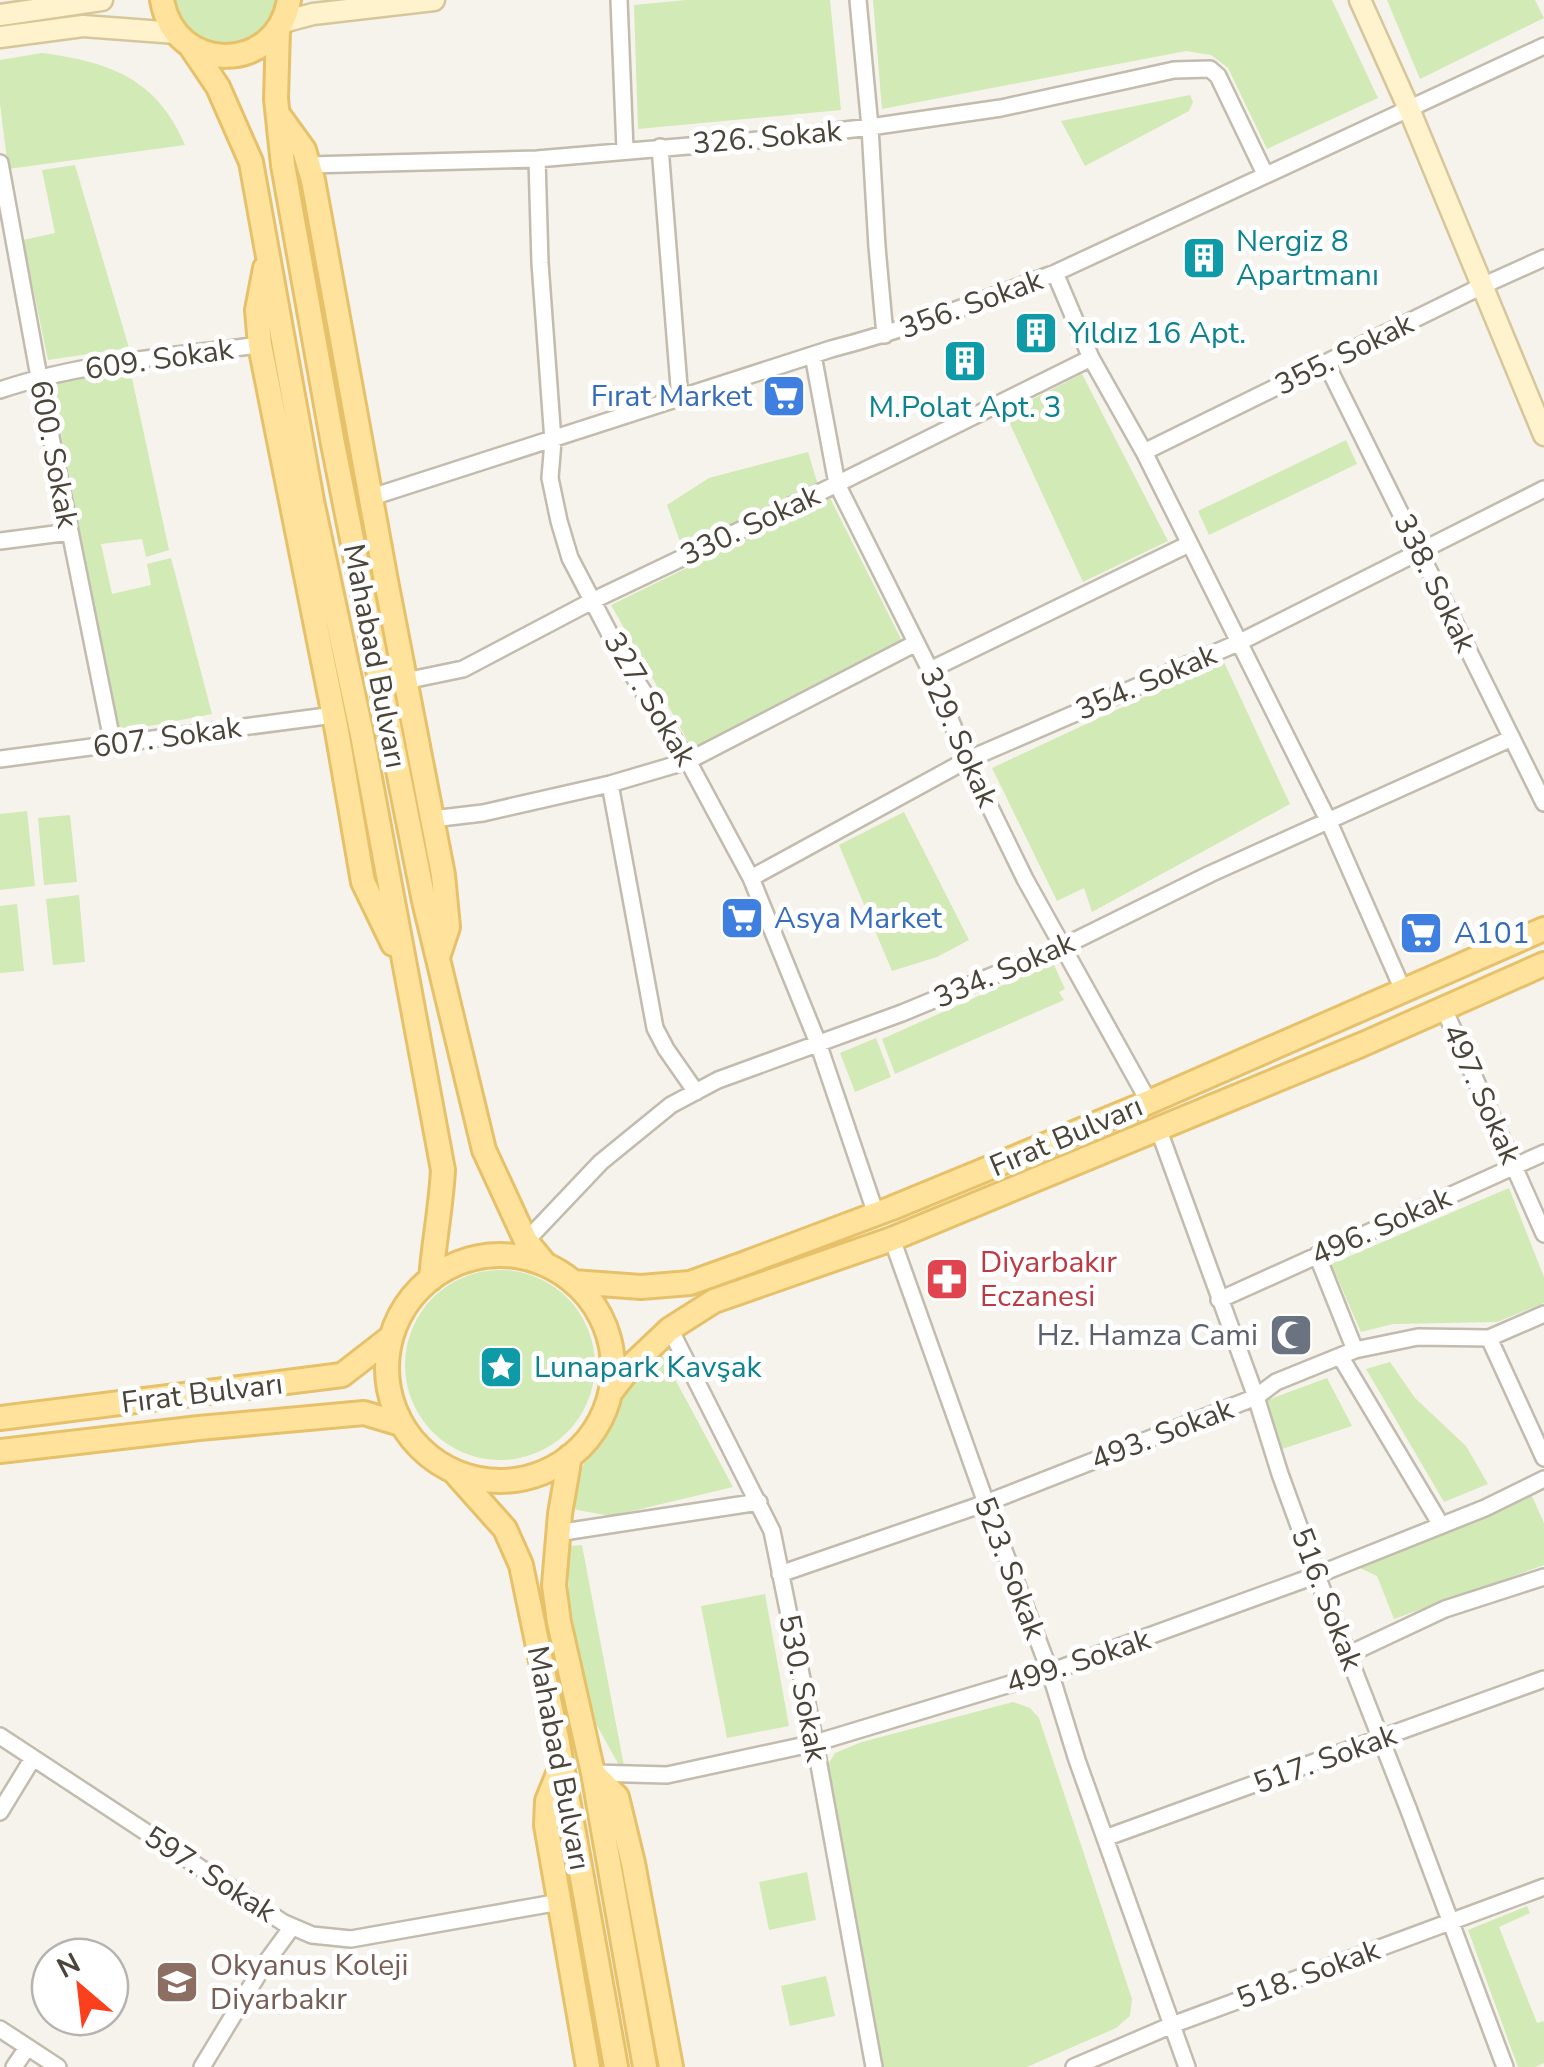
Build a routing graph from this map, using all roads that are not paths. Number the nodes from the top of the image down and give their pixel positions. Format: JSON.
{"nodes":[{"id":1,"x":102,"y":0,"type":"edge"},
{"id":2,"x":162,"y":0,"type":"edge"},
{"id":3,"x":434,"y":0,"type":"edge"},
{"id":4,"x":619,"y":0,"type":"edge"},
{"id":5,"x":858,"y":0,"type":"edge"},
{"id":6,"x":1360,"y":0,"type":"edge"},
{"id":7,"x":0,"y":15,"type":"edge"},
{"id":8,"x":283,"y":17,"type":"edge"},
{"id":9,"x":0,"y":37,"type":"edge"},
{"id":10,"x":183,"y":40,"type":"junction"},
{"id":11,"x":1544,"y":46,"type":"edge"},
{"id":12,"x":1409,"y":109,"type":"junction"},
{"id":13,"x":277,"y":112,"type":"junction"},
{"id":14,"x":870,"y":128,"type":"junction"},
{"id":15,"x":660,"y":147,"type":"junction"},
{"id":16,"x":625,"y":150,"type":"junction"},
{"id":17,"x":537,"y":159,"type":"junction"},
{"id":18,"x":0,"y":163,"type":"edge"},
{"id":19,"x":308,"y":165,"type":"junction"},
{"id":20,"x":1265,"y":174,"type":"junction"},
{"id":21,"x":268,"y":250,"type":"junction"},
{"id":22,"x":1544,"y":258,"type":"edge"},
{"id":23,"x":1055,"y":272,"type":"junction"},
{"id":24,"x":1482,"y":286,"type":"junction"},
{"id":25,"x":885,"y":335,"type":"junction"},
{"id":26,"x":260,"y":345,"type":"junction"},
{"id":27,"x":813,"y":355,"type":"junction"},
{"id":28,"x":1092,"y":358,"type":"junction"},
{"id":29,"x":1326,"y":363,"type":"junction"},
{"id":30,"x":39,"y":377,"type":"junction"},
{"id":31,"x":0,"y":390,"type":"edge"},
{"id":32,"x":680,"y":399,"type":"junction"},
{"id":33,"x":1544,"y":435,"type":"edge"},
{"id":34,"x":554,"y":441,"type":"junction"},
{"id":35,"x":1144,"y":452,"type":"junction"},
{"id":36,"x":837,"y":484,"type":"junction"},
{"id":37,"x":1544,"y":490,"type":"edge"},
{"id":38,"x":372,"y":497,"type":"junction"},
{"id":39,"x":70,"y":532,"type":"junction"},
{"id":40,"x":0,"y":541,"type":"edge"},
{"id":41,"x":1189,"y":544,"type":"junction"},
{"id":42,"x":1418,"y":550,"type":"junction"},
{"id":43,"x":594,"y":600,"type":"junction"},
{"id":44,"x":1240,"y":642,"type":"junction"},
{"id":45,"x":916,"y":643,"type":"junction"},
{"id":46,"x":930,"y":670,"type":"junction"},
{"id":47,"x":405,"y":681,"type":"junction"},
{"id":48,"x":334,"y":715,"type":"junction"},
{"id":49,"x":1512,"y":738,"type":"junction"},
{"id":50,"x":113,"y":744,"type":"junction"},
{"id":51,"x":0,"y":759,"type":"edge"},
{"id":52,"x":967,"y":760,"type":"junction"},
{"id":53,"x":688,"y":761,"type":"junction"},
{"id":54,"x":610,"y":784,"type":"junction"},
{"id":55,"x":1544,"y":802,"type":"edge"},
{"id":56,"x":432,"y":819,"type":"junction"},
{"id":57,"x":1329,"y":822,"type":"junction"},
{"id":58,"x":751,"y":878,"type":"junction"},
{"id":59,"x":1544,"y":929,"type":"edge"},
{"id":60,"x":1062,"y":947,"type":"junction"},
{"id":61,"x":438,"y":957,"type":"junction"},
{"id":62,"x":1544,"y":964,"type":"edge"},
{"id":63,"x":405,"y":966,"type":"junction"},
{"id":64,"x":1403,"y":990,"type":"junction"},
{"id":65,"x":1444,"y":1009,"type":"junction"},
{"id":66,"x":818,"y":1043,"type":"junction"},
{"id":67,"x":696,"y":1092,"type":"junction"},
{"id":68,"x":1149,"y":1102,"type":"junction"},
{"id":69,"x":1158,"y":1128,"type":"junction"},
{"id":70,"x":1544,"y":1153,"type":"edge"},
{"id":71,"x":1514,"y":1166,"type":"junction"},
{"id":72,"x":876,"y":1214,"type":"junction"},
{"id":73,"x":1544,"y":1234,"type":"edge"},
{"id":74,"x":892,"y":1239,"type":"junction"},
{"id":75,"x":526,"y":1241,"type":"junction"},
{"id":76,"x":1317,"y":1255,"type":"junction"},
{"id":77,"x":546,"y":1264,"type":"junction"},
{"id":78,"x":708,"y":1276,"type":"junction"},
{"id":79,"x":431,"y":1279,"type":"junction"},
{"id":80,"x":573,"y":1282,"type":"junction"},
{"id":81,"x":1219,"y":1300,"type":"junction"},
{"id":82,"x":714,"y":1301,"type":"junction"},
{"id":83,"x":1544,"y":1314,"type":"edge"},
{"id":84,"x":670,"y":1330,"type":"junction"},
{"id":85,"x":391,"y":1337,"type":"junction"},
{"id":86,"x":1489,"y":1338,"type":"junction"},
{"id":87,"x":1347,"y":1353,"type":"junction"},
{"id":88,"x":610,"y":1393,"type":"junction"},
{"id":89,"x":1256,"y":1396,"type":"junction"},
{"id":90,"x":0,"y":1418,"type":"edge"},
{"id":91,"x":401,"y":1424,"type":"junction"},
{"id":92,"x":0,"y":1451,"type":"edge"},
{"id":93,"x":570,"y":1456,"type":"junction"},
{"id":94,"x":1544,"y":1458,"type":"edge"},
{"id":95,"x":453,"y":1471,"type":"junction"},
{"id":96,"x":1544,"y":1479,"type":"edge"},
{"id":97,"x":759,"y":1502,"type":"junction"},
{"id":98,"x":986,"y":1504,"type":"junction"},
{"id":99,"x":1441,"y":1525,"type":"junction"},
{"id":100,"x":558,"y":1533,"type":"junction"},
{"id":101,"x":780,"y":1574,"type":"junction"},
{"id":102,"x":1317,"y":1576,"type":"junction"},
{"id":103,"x":1544,"y":1577,"type":"edge"},
{"id":104,"x":1348,"y":1655,"type":"junction"},
{"id":105,"x":1050,"y":1672,"type":"junction"},
{"id":106,"x":1544,"y":1679,"type":"edge"},
{"id":107,"x":0,"y":1736,"type":"edge"},
{"id":108,"x":1380,"y":1739,"type":"junction"},
{"id":109,"x":815,"y":1742,"type":"junction"},
{"id":110,"x":33,"y":1758,"type":"junction"},
{"id":111,"x":562,"y":1764,"type":"junction"},
{"id":112,"x":593,"y":1773,"type":"junction"},
{"id":113,"x":0,"y":1812,"type":"edge"},
{"id":114,"x":1105,"y":1838,"type":"junction"},
{"id":115,"x":1544,"y":1887,"type":"edge"},
{"id":116,"x":560,"y":1902,"type":"junction"},
{"id":117,"x":1451,"y":1921,"type":"junction"},
{"id":118,"x":292,"y":1927,"type":"junction"},
{"id":119,"x":1172,"y":2025,"type":"junction"},
{"id":120,"x":0,"y":2030,"type":"edge"},
{"id":121,"x":28,"y":2048,"type":"junction"},
{"id":122,"x":14,"y":2067,"type":"edge"},
{"id":123,"x":58,"y":2067,"type":"edge"},
{"id":124,"x":202,"y":2067,"type":"edge"},
{"id":125,"x":588,"y":2067,"type":"edge"},
{"id":126,"x":616,"y":2067,"type":"edge"},
{"id":127,"x":645,"y":2067,"type":"edge"},
{"id":128,"x":671,"y":2067,"type":"edge"},
{"id":129,"x":874,"y":2067,"type":"edge"},
{"id":130,"x":1074,"y":2067,"type":"edge"},
{"id":131,"x":1187,"y":2067,"type":"edge"},
{"id":132,"x":1505,"y":2067,"type":"edge"}],
"edges":[{"from":1,"to":7,"type":"street"},
{"from":2,"to":10,"type":"main road","name":"Mahabad Bulvarı"},
{"from":3,"to":8,"type":"street"},
{"from":4,"to":16,"type":"street"},
{"from":5,"to":14,"type":"street"},
{"from":6,"to":12,"type":"street"},
{"from":8,"to":10,"type":"main road"},
{"from":8,"to":13,"type":"main road","name":"Mahabad Bulvarı"},
{"from":9,"to":10,"type":"street"},
{"from":10,"to":21,"type":"main road","name":"Mahabad Bulvarı"},
{"from":11,"to":12,"type":"street","name":"356. Sokak"},
{"from":12,"to":20,"type":"street","name":"356. Sokak"},
{"from":12,"to":24,"type":"street"},
{"from":13,"to":19,"type":"main road"},
{"from":13,"to":61,"type":"main road","name":"Mahabad Bulvarı"},
{"from":14,"to":15,"type":"street","name":"326. Sokak"},
{"from":14,"to":20,"type":"street","name":"326. Sokak"},
{"from":14,"to":25,"type":"street"},
{"from":15,"to":16,"type":"street","name":"326. Sokak"},
{"from":15,"to":32,"type":"street"},
{"from":16,"to":17,"type":"street","name":"326. Sokak"},
{"from":17,"to":19,"type":"street","name":"326. Sokak"},
{"from":17,"to":34,"type":"street","name":"327. Sokak"},
{"from":18,"to":30,"type":"street","name":"600. Sokak"},
{"from":19,"to":38,"type":"main road"},
{"from":20,"to":23,"type":"street","name":"356. Sokak"},
{"from":21,"to":26,"type":"main road"},
{"from":21,"to":63,"type":"main road","name":"Mahabad Bulvarı"},
{"from":22,"to":24,"type":"street","name":"355. Sokak"},
{"from":23,"to":25,"type":"street","name":"356. Sokak"},
{"from":23,"to":28,"type":"street"},
{"from":24,"to":29,"type":"street","name":"355. Sokak"},
{"from":24,"to":33,"type":"street"},
{"from":25,"to":27,"type":"street","name":"356. Sokak"},
{"from":26,"to":30,"type":"street","name":"609. Sokak"},
{"from":26,"to":48,"type":"main road"},
{"from":27,"to":32,"type":"street","name":"356. Sokak"},
{"from":27,"to":36,"type":"street","name":"329. Sokak"},
{"from":28,"to":35,"type":"street"},
{"from":28,"to":36,"type":"street","name":"330. Sokak"},
{"from":29,"to":35,"type":"street","name":"355. Sokak"},
{"from":29,"to":42,"type":"street","name":"338. Sokak"},
{"from":30,"to":31,"type":"street","name":"609. Sokak"},
{"from":30,"to":39,"type":"street","name":"600. Sokak"},
{"from":32,"to":34,"type":"street","name":"356. Sokak"},
{"from":34,"to":38,"type":"street","name":"356. Sokak"},
{"from":34,"to":43,"type":"street","name":"327. Sokak"},
{"from":35,"to":41,"type":"street"},
{"from":36,"to":43,"type":"street","name":"330. Sokak"},
{"from":36,"to":45,"type":"street","name":"329. Sokak"},
{"from":37,"to":42,"type":"street","name":"354. Sokak"},
{"from":38,"to":47,"type":"main road"},
{"from":39,"to":40,"type":"street"},
{"from":39,"to":50,"type":"street","name":"600. Sokak"},
{"from":41,"to":44,"type":"street"},
{"from":41,"to":46,"type":"street"},
{"from":42,"to":44,"type":"street","name":"354. Sokak"},
{"from":42,"to":49,"type":"street","name":"338. Sokak"},
{"from":43,"to":47,"type":"street","name":"330. Sokak"},
{"from":43,"to":53,"type":"street","name":"327. Sokak"},
{"from":44,"to":52,"type":"street","name":"354. Sokak"},
{"from":44,"to":57,"type":"street"},
{"from":45,"to":46,"type":"street","name":"329. Sokak"},
{"from":45,"to":53,"type":"street"},
{"from":46,"to":52,"type":"street","name":"329. Sokak"},
{"from":47,"to":56,"type":"main road"},
{"from":48,"to":50,"type":"street","name":"607. Sokak"},
{"from":48,"to":63,"type":"main road"},
{"from":49,"to":55,"type":"street","name":"338. Sokak"},
{"from":49,"to":57,"type":"street","name":"334. Sokak"},
{"from":50,"to":51,"type":"street","name":"607. Sokak"},
{"from":52,"to":58,"type":"street","name":"354. Sokak"},
{"from":52,"to":60,"type":"street","name":"329. Sokak"},
{"from":53,"to":54,"type":"street"},
{"from":53,"to":58,"type":"street","name":"327. Sokak"},
{"from":54,"to":56,"type":"street"},
{"from":54,"to":67,"type":"street"},
{"from":56,"to":61,"type":"main road"},
{"from":57,"to":60,"type":"street","name":"334. Sokak"},
{"from":57,"to":64,"type":"street"},
{"from":58,"to":66,"type":"street","name":"327. Sokak"},
{"from":59,"to":64,"type":"main road","name":"Fırat Bulvarı"},
{"from":60,"to":66,"type":"street","name":"334. Sokak"},
{"from":60,"to":68,"type":"street","name":"329. Sokak"},
{"from":61,"to":75,"type":"main road","name":"Mahabad Bulvarı"},
{"from":62,"to":65,"type":"main road","name":"Fırat Bulvarı"},
{"from":63,"to":79,"type":"main road","name":"Mahabad Bulvarı"},
{"from":64,"to":68,"type":"main road","name":"Fırat Bulvarı"},
{"from":65,"to":69,"type":"main road","name":"Fırat Bulvarı"},
{"from":65,"to":71,"type":"street","name":"497. Sokak"},
{"from":66,"to":67,"type":"street","name":"334. Sokak"},
{"from":66,"to":72,"type":"street","name":"327. Sokak"},
{"from":67,"to":75,"type":"street","name":"334. Sokak"},
{"from":68,"to":72,"type":"main road","name":"Fırat Bulvarı"},
{"from":69,"to":74,"type":"main road","name":"Fırat Bulvarı"},
{"from":69,"to":81,"type":"street","name":"516. Sokak"},
{"from":70,"to":71,"type":"street","name":"496. Sokak"},
{"from":71,"to":73,"type":"street","name":"497. Sokak"},
{"from":71,"to":76,"type":"street","name":"496. Sokak"},
{"from":72,"to":78,"type":"main road","name":"Fırat Bulvarı"},
{"from":74,"to":82,"type":"main road","name":"Fırat Bulvarı"},
{"from":74,"to":98,"type":"street","name":"523. Sokak"},
{"from":75,"to":77,"type":"main road","name":"Mahabad Bulvarı"},
{"from":76,"to":81,"type":"street","name":"496. Sokak"},
{"from":76,"to":87,"type":"street"},
{"from":77,"to":79,"type":"main road"},
{"from":77,"to":80,"type":"main road"},
{"from":78,"to":80,"type":"main road","name":"Fırat Bulvarı"},
{"from":78,"to":82,"type":"main road"},
{"from":79,"to":85,"type":"main road"},
{"from":80,"to":88,"type":"main road"},
{"from":81,"to":89,"type":"street","name":"516. Sokak"},
{"from":82,"to":84,"type":"main road","name":"Fırat Bulvarı"},
{"from":83,"to":86,"type":"street","name":"493. Sokak"},
{"from":84,"to":88,"type":"main road","name":"Fırat Bulvarı"},
{"from":84,"to":97,"type":"street","name":"530. Sokak"},
{"from":85,"to":90,"type":"main road","name":"Fırat Bulvarı"},
{"from":85,"to":91,"type":"main road"},
{"from":86,"to":87,"type":"street","name":"493. Sokak"},
{"from":86,"to":94,"type":"street"},
{"from":87,"to":89,"type":"street","name":"493. Sokak"},
{"from":87,"to":99,"type":"street"},
{"from":88,"to":93,"type":"main road"},
{"from":89,"to":98,"type":"street","name":"493. Sokak"},
{"from":89,"to":102,"type":"street","name":"516. Sokak"},
{"from":91,"to":92,"type":"main road","name":"Fırat Bulvarı"},
{"from":91,"to":95,"type":"main road"},
{"from":93,"to":95,"type":"main road"},
{"from":93,"to":100,"type":"main road","name":"Mahabad Bulvarı"},
{"from":95,"to":111,"type":"main road","name":"Mahabad Bulvarı"},
{"from":96,"to":99,"type":"street","name":"499. Sokak"},
{"from":97,"to":100,"type":"street"},
{"from":97,"to":101,"type":"street","name":"530. Sokak"},
{"from":98,"to":101,"type":"street","name":"493. Sokak"},
{"from":98,"to":105,"type":"street","name":"523. Sokak"},
{"from":99,"to":102,"type":"street","name":"499. Sokak"},
{"from":100,"to":112,"type":"main road","name":"Mahabad Bulvarı"},
{"from":101,"to":109,"type":"street","name":"530. Sokak"},
{"from":102,"to":104,"type":"street","name":"516. Sokak"},
{"from":102,"to":105,"type":"street","name":"499. Sokak"},
{"from":103,"to":104,"type":"street"},
{"from":104,"to":108,"type":"street","name":"516. Sokak"},
{"from":105,"to":109,"type":"street","name":"499. Sokak"},
{"from":105,"to":114,"type":"street","name":"523. Sokak"},
{"from":106,"to":108,"type":"street","name":"517. Sokak"},
{"from":107,"to":110,"type":"street","name":"597. Sokak"},
{"from":108,"to":114,"type":"street","name":"517. Sokak"},
{"from":108,"to":117,"type":"street","name":"516. Sokak"},
{"from":109,"to":112,"type":"street","name":"499. Sokak"},
{"from":109,"to":129,"type":"street","name":"530. Sokak"},
{"from":110,"to":113,"type":"street"},
{"from":110,"to":118,"type":"street","name":"597. Sokak"},
{"from":111,"to":116,"type":"main road"},
{"from":111,"to":126,"type":"main road","name":"Mahabad Bulvarı"},
{"from":112,"to":127,"type":"main road","name":"Mahabad Bulvarı"},
{"from":112,"to":128,"type":"main road"},
{"from":114,"to":119,"type":"street","name":"523. Sokak"},
{"from":115,"to":117,"type":"street","name":"518. Sokak"},
{"from":116,"to":118,"type":"street","name":"597. Sokak"},
{"from":116,"to":125,"type":"main road"},
{"from":117,"to":119,"type":"street","name":"518. Sokak"},
{"from":117,"to":132,"type":"street","name":"516. Sokak"},
{"from":118,"to":124,"type":"street"},
{"from":119,"to":130,"type":"street","name":"518. Sokak"},
{"from":119,"to":131,"type":"street","name":"523. Sokak"},
{"from":120,"to":121,"type":"street"},
{"from":121,"to":122,"type":"street"},
{"from":121,"to":123,"type":"street"}]}
